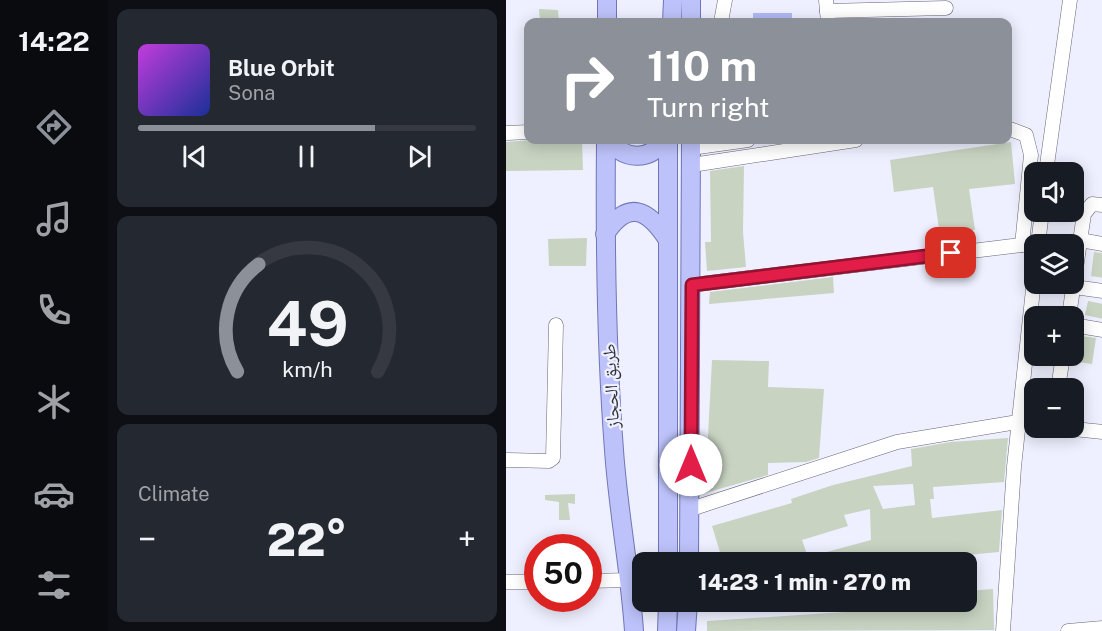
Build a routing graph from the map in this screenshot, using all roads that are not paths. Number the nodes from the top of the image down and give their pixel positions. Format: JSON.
{"nodes":[{"id":1,"x":607,"y":0,"type":"edge"},
{"id":2,"x":673,"y":0,"type":"edge"},
{"id":3,"x":691,"y":0,"type":"edge"},
{"id":4,"x":725,"y":0,"type":"edge"},
{"id":5,"x":1070,"y":0,"type":"edge"},
{"id":6,"x":946,"y":4,"type":"edge"},
{"id":7,"x":827,"y":11,"type":"edge"},
{"id":8,"x":607,"y":18,"type":"edge"},
{"id":9,"x":672,"y":18,"type":"edge"},
{"id":10,"x":691,"y":18,"type":"edge"},
{"id":11,"x":722,"y":18,"type":"edge"},
{"id":12,"x":1012,"y":130,"type":"edge"},
{"id":13,"x":524,"y":132,"type":"edge"},
{"id":14,"x":506,"y":133,"type":"edge"},
{"id":15,"x":607,"y":144,"type":"edge"},
{"id":16,"x":611,"y":144,"type":"edge"},
{"id":17,"x":661,"y":144,"type":"edge"},
{"id":18,"x":666,"y":144,"type":"edge"},
{"id":19,"x":716,"y":144,"type":"edge"},
{"id":20,"x":796,"y":144,"type":"edge"},
{"id":21,"x":691,"y":151,"type":"edge"},
{"id":22,"x":1047,"y":162,"type":"edge"},
{"id":23,"x":1103,"y":205,"type":"edge"},
{"id":24,"x":605,"y":234,"type":"junction"},
{"id":25,"x":1081,"y":234,"type":"edge"},
{"id":26,"x":668,"y":240,"type":"junction"},
{"id":27,"x":1084,"y":241,"type":"edge"},
{"id":28,"x":1103,"y":244,"type":"edge"},
{"id":29,"x":1022,"y":245,"type":"joint"},
{"id":30,"x":692,"y":285,"type":"junction"},
{"id":31,"x":1084,"y":288,"type":"edge"},
{"id":32,"x":1103,"y":291,"type":"edge"},
{"id":33,"x":1033,"y":294,"type":"edge"},
{"id":34,"x":556,"y":325,"type":"dead end"},
{"id":35,"x":1084,"y":327,"type":"edge"},
{"id":36,"x":1103,"y":330,"type":"edge"},
{"id":37,"x":1018,"y":422,"type":"junction"},
{"id":38,"x":1024,"y":423,"type":"edge"},
{"id":39,"x":1084,"y":430,"type":"edge"},
{"id":40,"x":1103,"y":432,"type":"edge"},
{"id":41,"x":506,"y":460,"type":"edge"},
{"id":42,"x":691,"y":509,"type":"junction"},
{"id":43,"x":668,"y":552,"type":"edge"},
{"id":44,"x":689,"y":552,"type":"edge"},
{"id":45,"x":631,"y":580,"type":"junction"},
{"id":46,"x":602,"y":581,"type":"edge"},
{"id":47,"x":506,"y":582,"type":"edge"},
{"id":48,"x":524,"y":582,"type":"edge"},
{"id":49,"x":668,"y":612,"type":"edge"},
{"id":50,"x":687,"y":612,"type":"edge"},
{"id":51,"x":1103,"y":628,"type":"edge"},
{"id":52,"x":634,"y":631,"type":"edge"},
{"id":53,"x":667,"y":631,"type":"edge"},
{"id":54,"x":686,"y":631,"type":"edge"},
{"id":55,"x":1003,"y":631,"type":"edge"},
{"id":56,"x":1068,"y":631,"type":"edge"}],
"edges":[{"from":1,"to":8,"type":"main road"},
{"from":2,"to":9,"type":"main road"},
{"from":3,"to":10,"type":"main road"},
{"from":4,"to":11,"type":"street"},
{"from":5,"to":22,"type":"street"},
{"from":6,"to":7,"type":"street"},
{"from":12,"to":29,"type":"street"},
{"from":13,"to":14,"type":"street"},
{"from":15,"to":24,"type":"main road","name":"طريق الحجاز"},
{"from":16,"to":17,"type":"main road"},
{"from":18,"to":26,"type":"main road"},
{"from":19,"to":21,"type":"street"},
{"from":20,"to":21,"type":"street"},
{"from":21,"to":30,"type":"main road"},
{"from":23,"to":25,"type":"street"},
{"from":24,"to":26,"type":"main road"},
{"from":24,"to":45,"type":"main road","name":"طريق الحجاز"},
{"from":26,"to":43,"type":"main road"},
{"from":27,"to":28,"type":"street"},
{"from":29,"to":30,"type":"street"},
{"from":30,"to":42,"type":"main road"},
{"from":31,"to":32,"type":"street"},
{"from":33,"to":37,"type":"street"},
{"from":34,"to":41,"type":"street"},
{"from":35,"to":36,"type":"street"},
{"from":37,"to":38,"type":"street"},
{"from":37,"to":42,"type":"street"},
{"from":37,"to":55,"type":"street"},
{"from":39,"to":40,"type":"street"},
{"from":42,"to":44,"type":"main road"},
{"from":45,"to":46,"type":"street"},
{"from":45,"to":52,"type":"main road","name":"طريق الحجاز"},
{"from":47,"to":48,"type":"street"},
{"from":49,"to":53,"type":"main road"},
{"from":50,"to":54,"type":"main road"},
{"from":51,"to":56,"type":"street"}]}
